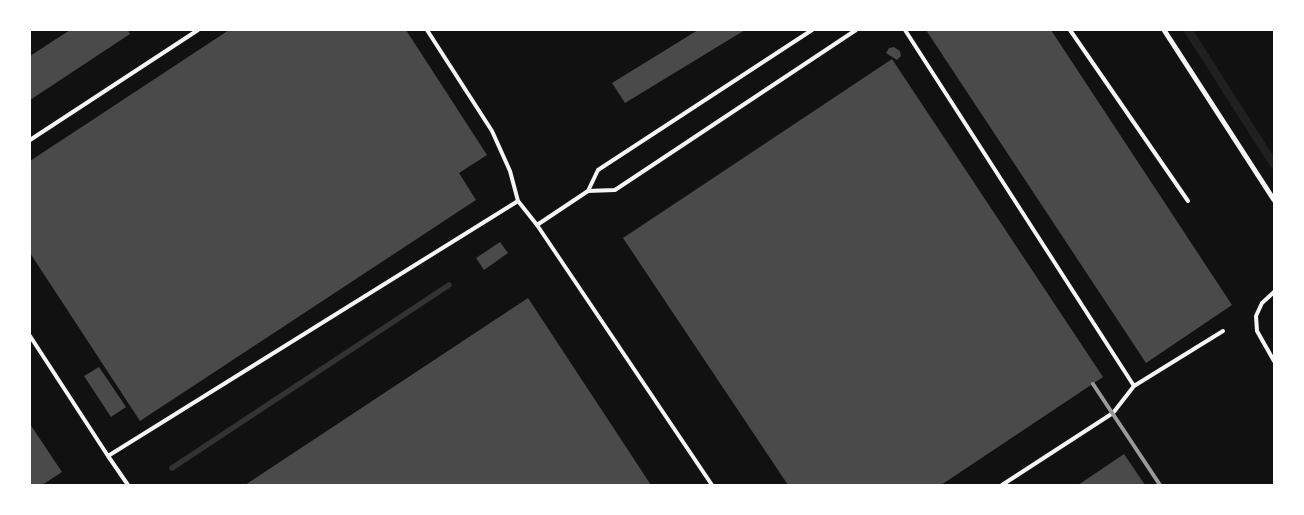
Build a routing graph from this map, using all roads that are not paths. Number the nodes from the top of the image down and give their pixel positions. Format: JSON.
{"nodes":[{"id":1,"x":198,"y":30,"type":"edge"},
{"id":2,"x":427,"y":30,"type":"edge"},
{"id":3,"x":812,"y":30,"type":"edge"},
{"id":4,"x":856,"y":30,"type":"edge"},
{"id":5,"x":905,"y":30,"type":"edge"},
{"id":6,"x":1070,"y":30,"type":"edge"},
{"id":7,"x":1164,"y":30,"type":"edge"},
{"id":8,"x":30,"y":140,"type":"edge"},
{"id":9,"x":588,"y":191,"type":"junction"},
{"id":10,"x":1274,"y":200,"type":"edge"},
{"id":11,"x":518,"y":201,"type":"junction"},
{"id":12,"x":1188,"y":201,"type":"dead end"},
{"id":13,"x":537,"y":225,"type":"junction"},
{"id":14,"x":1274,"y":292,"type":"edge"},
{"id":15,"x":1223,"y":331,"type":"dead end"},
{"id":16,"x":30,"y":336,"type":"edge"},
{"id":17,"x":1274,"y":361,"type":"edge"},
{"id":18,"x":1134,"y":386,"type":"junction"},
{"id":19,"x":108,"y":456,"type":"junction"},
{"id":20,"x":128,"y":485,"type":"edge"},
{"id":21,"x":712,"y":485,"type":"edge"},
{"id":22,"x":1002,"y":485,"type":"edge"}],
"edges":[{"from":1,"to":8,"type":"lane"},
{"from":2,"to":11,"type":"lane"},
{"from":3,"to":9,"type":"lane"},
{"from":4,"to":9,"type":"lane"},
{"from":5,"to":18,"type":"lane"},
{"from":6,"to":12,"type":"lane"},
{"from":7,"to":10,"type":"street"},
{"from":9,"to":13,"type":"lane"},
{"from":11,"to":13,"type":"lane"},
{"from":11,"to":19,"type":"lane"},
{"from":13,"to":21,"type":"lane"},
{"from":14,"to":17,"type":"lane"},
{"from":15,"to":18,"type":"lane"},
{"from":16,"to":19,"type":"lane"},
{"from":18,"to":22,"type":"lane"},
{"from":19,"to":20,"type":"lane"}]}
